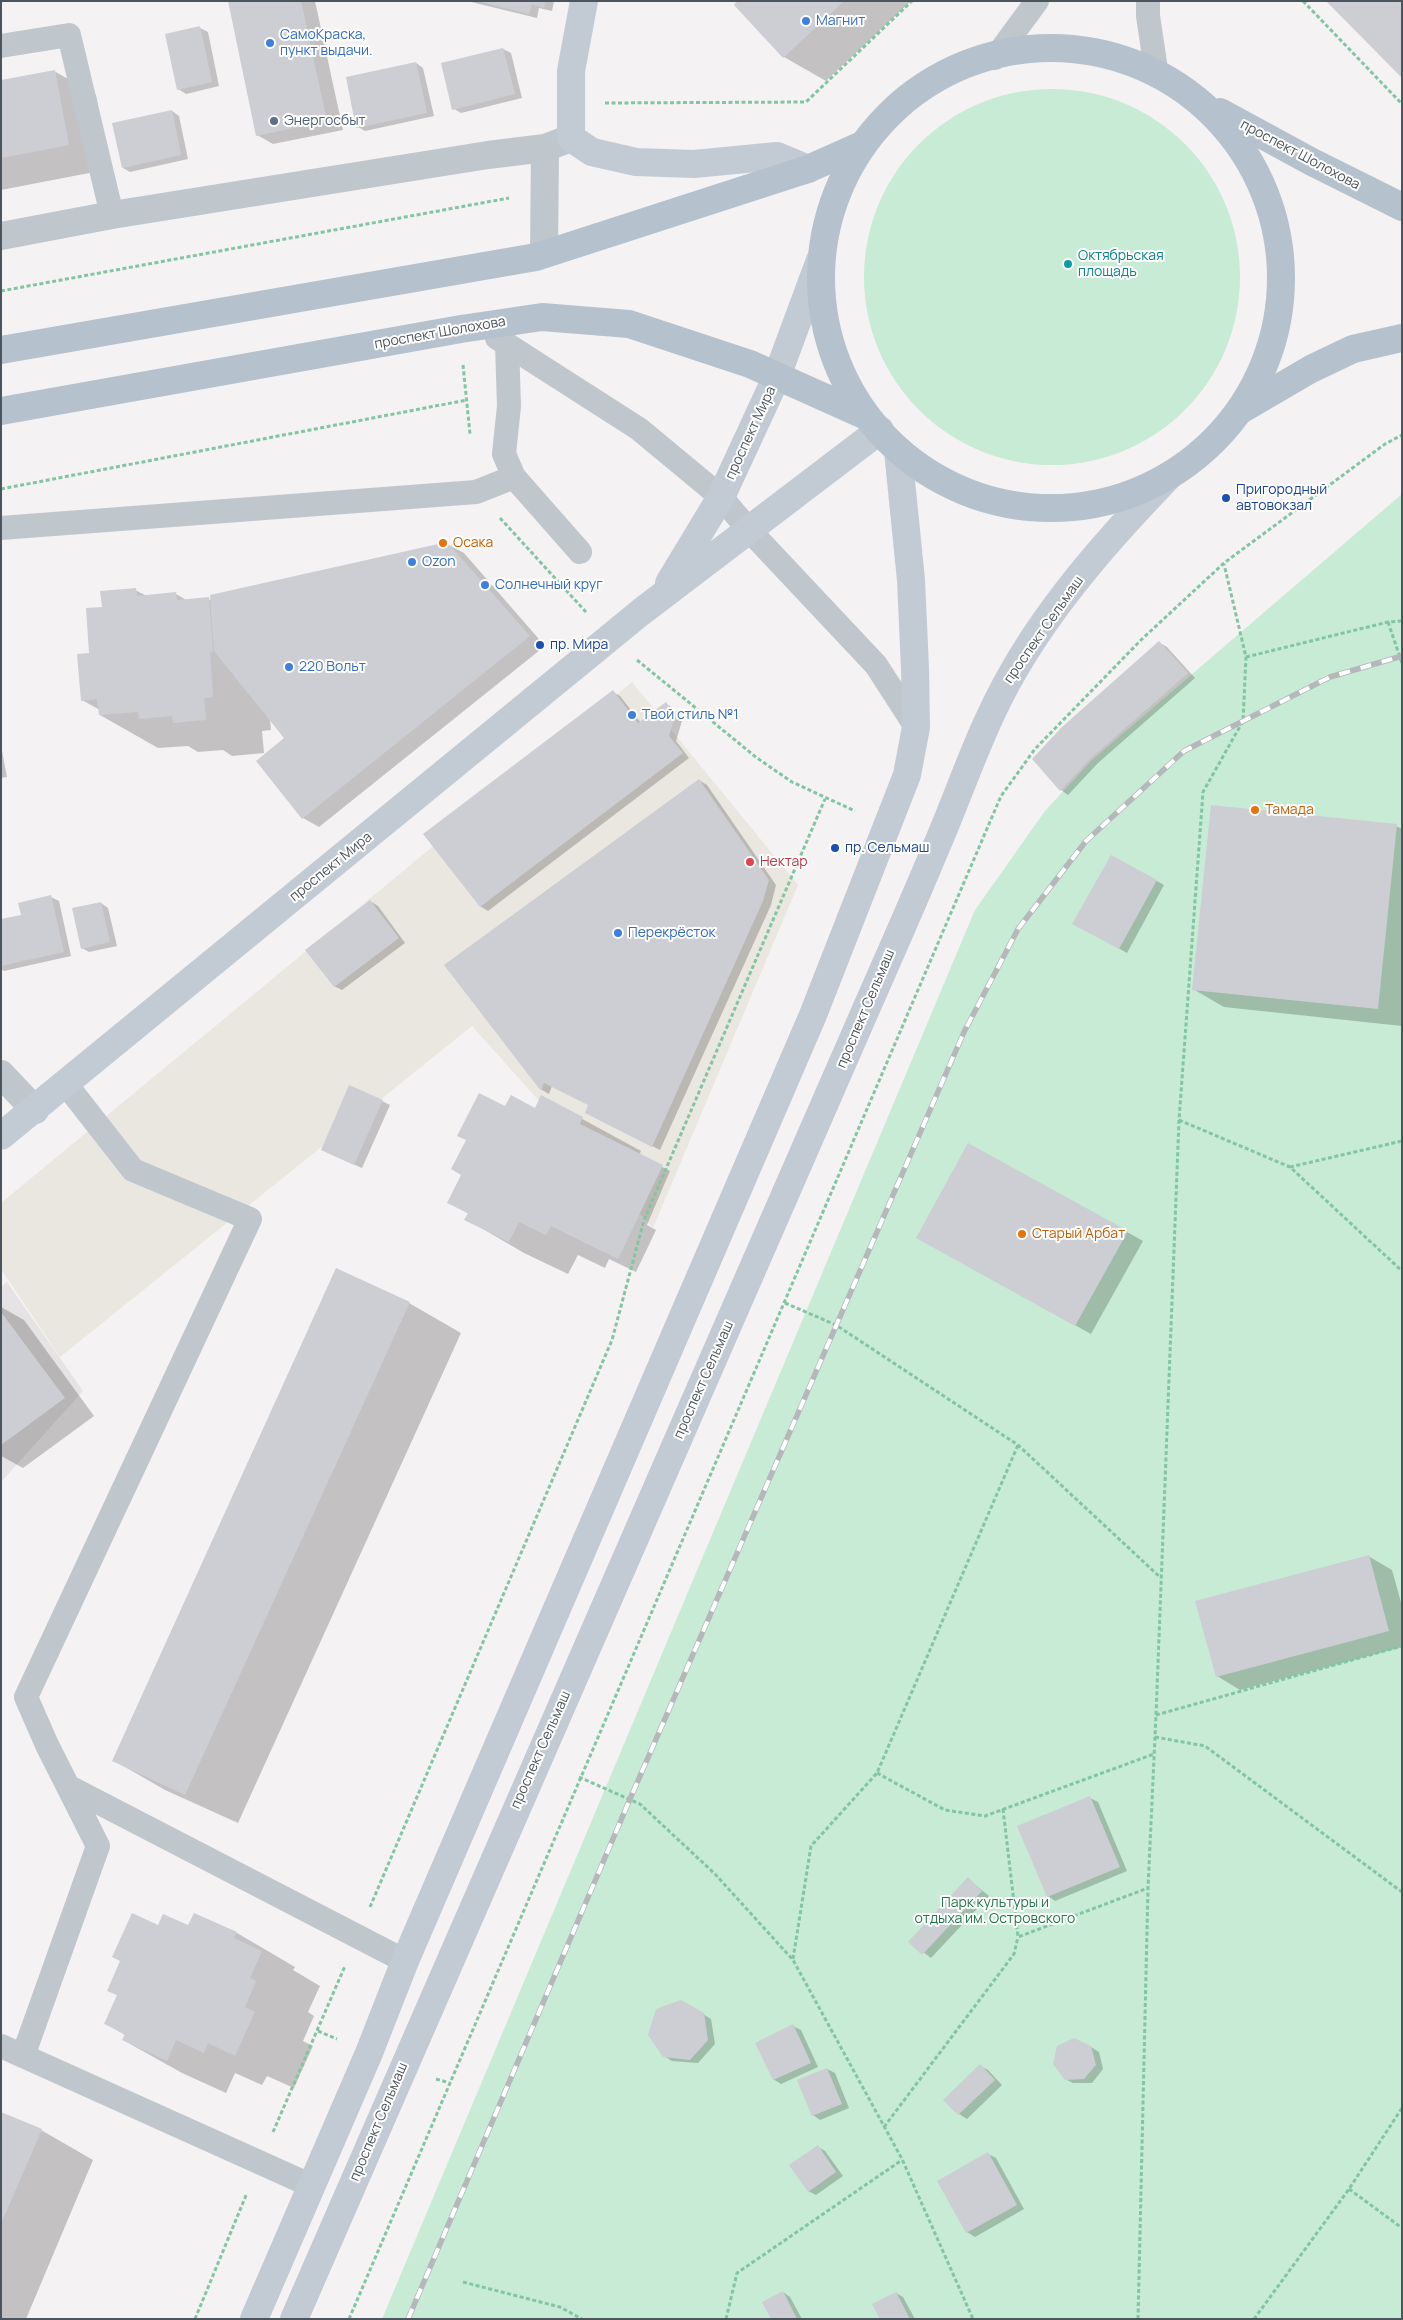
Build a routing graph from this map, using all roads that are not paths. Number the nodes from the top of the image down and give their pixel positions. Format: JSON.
{"nodes":[{"id":1,"x":584,"y":1,"type":"edge"},
{"id":2,"x":1037,"y":1,"type":"edge"},
{"id":3,"x":1148,"y":1,"type":"edge"},
{"id":4,"x":1,"y":46,"type":"edge"},
{"id":5,"x":994,"y":58,"type":"junction"},
{"id":6,"x":1157,"y":76,"type":"junction"},
{"id":7,"x":1199,"y":101,"type":"junction"},
{"id":8,"x":571,"y":138,"type":"junction"},
{"id":9,"x":862,"y":145,"type":"junction"},
{"id":10,"x":545,"y":148,"type":"junction"},
{"id":11,"x":808,"y":169,"type":"junction"},
{"id":12,"x":1402,"y":207,"type":"edge"},
{"id":13,"x":112,"y":215,"type":"junction"},
{"id":14,"x":1,"y":236,"type":"edge"},
{"id":15,"x":544,"y":254,"type":"junction"},
{"id":16,"x":820,"y":260,"type":"junction"},
{"id":17,"x":478,"y":327,"type":"junction"},
{"id":18,"x":1402,"y":338,"type":"edge"},
{"id":19,"x":507,"y":344,"type":"junction"},
{"id":20,"x":1,"y":350,"type":"edge"},
{"id":21,"x":777,"y":376,"type":"junction"},
{"id":22,"x":1,"y":411,"type":"edge"},
{"id":23,"x":1240,"y":411,"type":"junction"},
{"id":24,"x":873,"y":423,"type":"junction"},
{"id":25,"x":898,"y":451,"type":"junction"},
{"id":26,"x":1170,"y":475,"type":"junction"},
{"id":27,"x":514,"y":477,"type":"junction"},
{"id":28,"x":721,"y":497,"type":"junction"},
{"id":29,"x":1,"y":528,"type":"edge"},
{"id":30,"x":749,"y":530,"type":"junction"},
{"id":31,"x":580,"y":552,"type":"dead end"},
{"id":32,"x":661,"y":597,"type":"junction"},
{"id":33,"x":916,"y":727,"type":"junction"},
{"id":34,"x":1,"y":1074,"type":"edge"},
{"id":35,"x":65,"y":1083,"type":"junction"},
{"id":36,"x":34,"y":1110,"type":"junction"},
{"id":37,"x":1,"y":1136,"type":"edge"},
{"id":38,"x":68,"y":1787,"type":"junction"},
{"id":39,"x":406,"y":1961,"type":"junction"},
{"id":40,"x":1,"y":2046,"type":"edge"},
{"id":41,"x":23,"y":2056,"type":"junction"},
{"id":42,"x":312,"y":2186,"type":"junction"},
{"id":43,"x":254,"y":2319,"type":"edge"},
{"id":44,"x":294,"y":2319,"type":"edge"}],
"edges":[{"from":1,"to":8,"type":"main road"},
{"from":2,"to":5,"type":"lane"},
{"from":3,"to":6,"type":"lane"},
{"from":4,"to":13,"type":"lane"},
{"from":5,"to":6,"type":"main road"},
{"from":5,"to":9,"type":"main road"},
{"from":6,"to":7,"type":"main road"},
{"from":7,"to":12,"type":"main road","name":"проспект Шолохова"},
{"from":7,"to":23,"type":"main road"},
{"from":8,"to":10,"type":"street"},
{"from":8,"to":11,"type":"main road"},
{"from":9,"to":11,"type":"main road"},
{"from":9,"to":16,"type":"main road"},
{"from":10,"to":13,"type":"street"},
{"from":10,"to":15,"type":"street"},
{"from":11,"to":15,"type":"main road"},
{"from":13,"to":14,"type":"street"},
{"from":15,"to":20,"type":"main road"},
{"from":16,"to":21,"type":"main road","name":"проспект Мира"},
{"from":16,"to":24,"type":"main road"},
{"from":17,"to":19,"type":"lane"},
{"from":17,"to":21,"type":"main road","name":"проспект Шолохова"},
{"from":17,"to":22,"type":"main road","name":"проспект Шолохова"},
{"from":18,"to":23,"type":"main road"},
{"from":19,"to":27,"type":"lane"},
{"from":19,"to":28,"type":"lane"},
{"from":21,"to":24,"type":"main road","name":"проспект Шолохова"},
{"from":21,"to":28,"type":"main road","name":"проспект Мира"},
{"from":23,"to":26,"type":"main road"},
{"from":24,"to":25,"type":"main road"},
{"from":24,"to":30,"type":"main road","name":"проспект Мира"},
{"from":25,"to":26,"type":"main road"},
{"from":25,"to":33,"type":"main road"},
{"from":26,"to":44,"type":"main road","name":"проспект Сельмаш"},
{"from":27,"to":29,"type":"lane"},
{"from":27,"to":31,"type":"lane"},
{"from":28,"to":30,"type":"lane"},
{"from":28,"to":32,"type":"main road","name":"проспект Мира"},
{"from":30,"to":32,"type":"main road","name":"проспект Мира"},
{"from":30,"to":33,"type":"lane"},
{"from":32,"to":35,"type":"main road","name":"проспект Мира"},
{"from":33,"to":39,"type":"main road"},
{"from":34,"to":36,"type":"street"},
{"from":35,"to":36,"type":"main road","name":"проспект Мира"},
{"from":35,"to":38,"type":"lane"},
{"from":36,"to":37,"type":"main road","name":"проспект Мира"},
{"from":38,"to":39,"type":"lane"},
{"from":38,"to":41,"type":"lane"},
{"from":39,"to":42,"type":"main road"},
{"from":40,"to":41,"type":"lane"},
{"from":41,"to":42,"type":"lane"},
{"from":42,"to":43,"type":"main road"}]}
